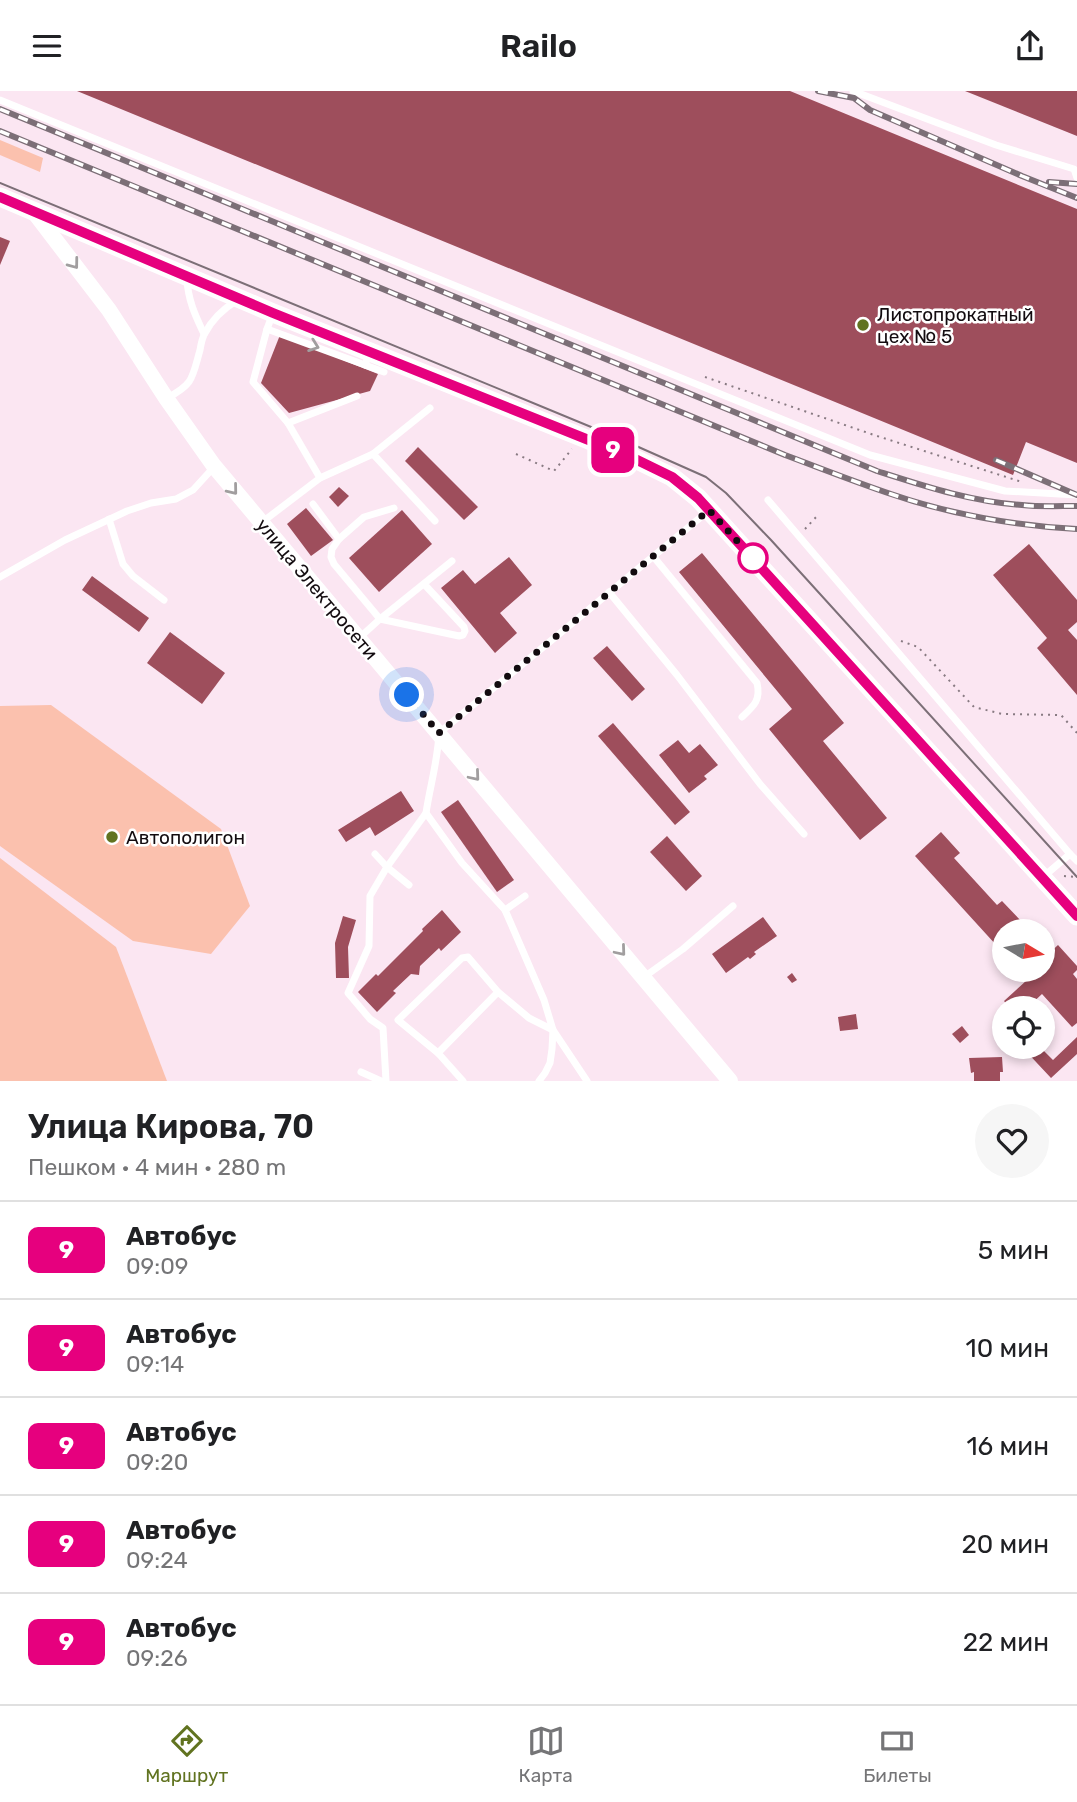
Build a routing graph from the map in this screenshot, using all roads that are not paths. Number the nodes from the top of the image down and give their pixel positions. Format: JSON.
{"nodes":[{"id":1,"x":853,"y":91,"type":"edge"},
{"id":2,"x":0,"y":100,"type":"edge"},
{"id":3,"x":1077,"y":178,"type":"edge"},
{"id":4,"x":0,"y":197,"type":"edge"},
{"id":5,"x":33,"y":210,"type":"junction"},
{"id":6,"x":187,"y":276,"type":"junction"},
{"id":7,"x":240,"y":298,"type":"junction"},
{"id":8,"x":270,"y":321,"type":"junction"},
{"id":9,"x":204,"y":334,"type":"junction"},
{"id":10,"x":368,"y":358,"type":"junction"},
{"id":11,"x":384,"y":372,"type":"dead end"},
{"id":12,"x":357,"y":396,"type":"dead end"},
{"id":13,"x":166,"y":398,"type":"junction"},
{"id":14,"x":430,"y":408,"type":"dead end"},
{"id":15,"x":288,"y":423,"type":"junction"},
{"id":16,"x":373,"y":454,"type":"junction"},
{"id":17,"x":214,"y":466,"type":"junction"},
{"id":18,"x":320,"y":478,"type":"junction"},
{"id":19,"x":1077,"y":495,"type":"edge"},
{"id":20,"x":768,"y":500,"type":"dead end"},
{"id":21,"x":313,"y":504,"type":"dead end"},
{"id":22,"x":394,"y":508,"type":"dead end"},
{"id":23,"x":709,"y":510,"type":"junction"},
{"id":24,"x":109,"y":520,"type":"junction"},
{"id":25,"x":435,"y":521,"type":"dead end"},
{"id":26,"x":260,"y":523,"type":"junction"},
{"id":27,"x":339,"y":538,"type":"junction"},
{"id":28,"x":653,"y":556,"type":"junction"},
{"id":29,"x":452,"y":561,"type":"dead end"},
{"id":30,"x":0,"y":577,"type":"edge"},
{"id":31,"x":424,"y":584,"type":"junction"},
{"id":32,"x":609,"y":593,"type":"junction"},
{"id":33,"x":163,"y":600,"type":"dead end"},
{"id":34,"x":380,"y":619,"type":"junction"},
{"id":35,"x":357,"y":641,"type":"junction"},
{"id":36,"x":742,"y":717,"type":"dead end"},
{"id":37,"x":439,"y":733,"type":"junction"},
{"id":38,"x":426,"y":813,"type":"junction"},
{"id":39,"x":804,"y":834,"type":"dead end"},
{"id":40,"x":375,"y":854,"type":"dead end"},
{"id":41,"x":1070,"y":854,"type":"junction"},
{"id":42,"x":1077,"y":860,"type":"edge"},
{"id":43,"x":387,"y":867,"type":"junction"},
{"id":44,"x":1042,"y":877,"type":"junction"},
{"id":45,"x":409,"y":885,"type":"dead end"},
{"id":46,"x":525,"y":895,"type":"dead end"},
{"id":47,"x":733,"y":906,"type":"dead end"},
{"id":48,"x":505,"y":910,"type":"junction"},
{"id":49,"x":1077,"y":916,"type":"edge"},
{"id":50,"x":644,"y":978,"type":"junction"},
{"id":51,"x":498,"y":992,"type":"junction"},
{"id":52,"x":398,"y":1020,"type":"junction"},
{"id":53,"x":383,"y":1028,"type":"junction"},
{"id":54,"x":553,"y":1030,"type":"junction"},
{"id":55,"x":438,"y":1053,"type":"junction"},
{"id":56,"x":361,"y":1072,"type":"dead end"},
{"id":57,"x":380,"y":1081,"type":"edge"},
{"id":58,"x":386,"y":1081,"type":"edge"},
{"id":59,"x":463,"y":1081,"type":"edge"},
{"id":60,"x":538,"y":1081,"type":"edge"},
{"id":61,"x":587,"y":1081,"type":"edge"},
{"id":62,"x":730,"y":1081,"type":"edge"}],
"edges":[{"from":1,"to":3,"type":"lane"},
{"from":2,"to":19,"type":"lane"},
{"from":4,"to":5,"type":"main road"},
{"from":5,"to":6,"type":"main road"},
{"from":5,"to":13,"type":"street","name":"улица Электросети","one_way":true},
{"from":6,"to":7,"type":"main road"},
{"from":6,"to":9,"type":"lane"},
{"from":7,"to":8,"type":"main road"},
{"from":7,"to":9,"type":"lane"},
{"from":8,"to":10,"type":"main road"},
{"from":8,"to":15,"type":"lane"},
{"from":9,"to":13,"type":"lane"},
{"from":10,"to":11,"type":"lane"},
{"from":10,"to":23,"type":"main road"},
{"from":12,"to":15,"type":"lane"},
{"from":13,"to":17,"type":"street","name":"улица Электросети"},
{"from":14,"to":16,"type":"lane"},
{"from":15,"to":18,"type":"lane"},
{"from":16,"to":18,"type":"lane"},
{"from":16,"to":25,"type":"lane"},
{"from":17,"to":24,"type":"lane"},
{"from":17,"to":26,"type":"street","name":"улица Электросети","one_way":true},
{"from":18,"to":26,"type":"lane"},
{"from":20,"to":41,"type":"lane"},
{"from":21,"to":27,"type":"lane"},
{"from":22,"to":27,"type":"lane"},
{"from":23,"to":28,"type":"lane"},
{"from":23,"to":44,"type":"main road"},
{"from":24,"to":30,"type":"lane"},
{"from":24,"to":33,"type":"lane"},
{"from":26,"to":35,"type":"street","name":"улица Электросети"},
{"from":27,"to":34,"type":"lane"},
{"from":28,"to":32,"type":"lane"},
{"from":28,"to":36,"type":"lane"},
{"from":29,"to":31,"type":"lane"},
{"from":31,"to":34,"type":"lane"},
{"from":31,"to":34,"type":"lane"},
{"from":32,"to":37,"type":"lane"},
{"from":32,"to":39,"type":"lane"},
{"from":34,"to":35,"type":"lane"},
{"from":35,"to":37,"type":"street","name":"улица Электросети"},
{"from":37,"to":38,"type":"lane"},
{"from":37,"to":50,"type":"street","name":"улица Электросети","one_way":true},
{"from":38,"to":43,"type":"lane"},
{"from":38,"to":48,"type":"lane"},
{"from":40,"to":43,"type":"lane"},
{"from":41,"to":42,"type":"lane"},
{"from":41,"to":44,"type":"lane"},
{"from":43,"to":45,"type":"lane"},
{"from":43,"to":53,"type":"lane"},
{"from":44,"to":49,"type":"main road"},
{"from":46,"to":48,"type":"lane"},
{"from":47,"to":50,"type":"lane"},
{"from":48,"to":54,"type":"lane"},
{"from":50,"to":62,"type":"street","name":"улица Электросети"},
{"from":51,"to":52,"type":"lane"},
{"from":51,"to":54,"type":"lane"},
{"from":51,"to":55,"type":"lane"},
{"from":52,"to":53,"type":"lane"},
{"from":52,"to":55,"type":"lane"},
{"from":53,"to":58,"type":"lane"},
{"from":54,"to":60,"type":"lane"},
{"from":54,"to":61,"type":"lane"},
{"from":55,"to":59,"type":"lane"},
{"from":56,"to":57,"type":"lane"}]}
